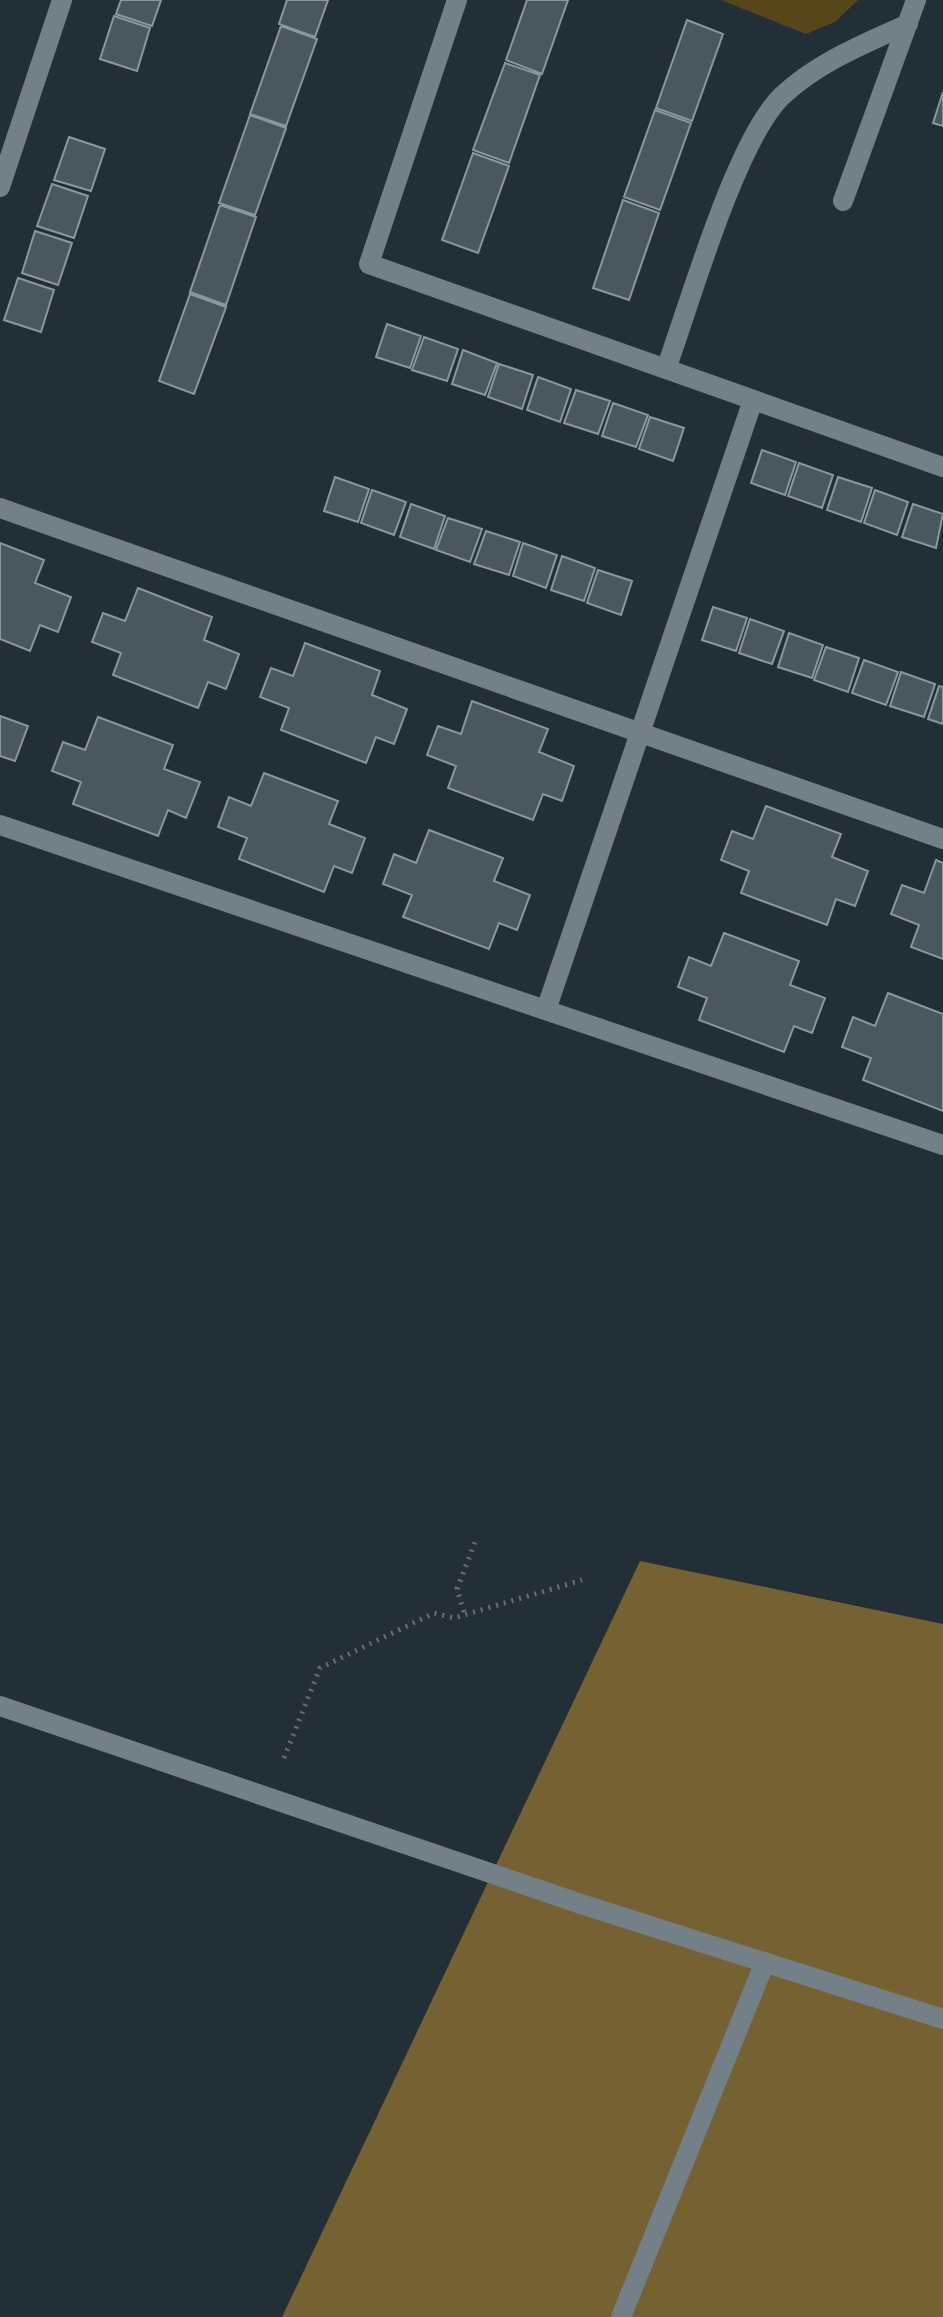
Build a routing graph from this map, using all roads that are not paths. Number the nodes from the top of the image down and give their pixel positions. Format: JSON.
{"nodes":[{"id":1,"x":62,"y":0,"type":"edge"},
{"id":2,"x":457,"y":0,"type":"edge"},
{"id":3,"x":916,"y":0,"type":"edge"},
{"id":4,"x":908,"y":24,"type":"junction"},
{"id":5,"x":0,"y":187,"type":"edge"},
{"id":6,"x":843,"y":201,"type":"dead end"},
{"id":7,"x":666,"y":369,"type":"junction"},
{"id":8,"x":753,"y":400,"type":"junction"},
{"id":9,"x":943,"y":467,"type":"edge"},
{"id":10,"x":0,"y":508,"type":"edge"},
{"id":11,"x":640,"y":732,"type":"junction"},
{"id":12,"x":0,"y":825,"type":"edge"},
{"id":13,"x":943,"y":839,"type":"edge"},
{"id":14,"x":546,"y":1010,"type":"junction"},
{"id":15,"x":943,"y":1145,"type":"edge"},
{"id":16,"x":0,"y":1706,"type":"edge"},
{"id":17,"x":765,"y":1962,"type":"junction"},
{"id":18,"x":943,"y":2019,"type":"edge"},
{"id":19,"x":621,"y":2317,"type":"edge"}],
"edges":[{"from":1,"to":5,"type":"street"},
{"from":2,"to":7,"type":"street"},
{"from":3,"to":4,"type":"street"},
{"from":4,"to":6,"type":"street"},
{"from":4,"to":7,"type":"street"},
{"from":7,"to":8,"type":"street"},
{"from":8,"to":9,"type":"street"},
{"from":8,"to":11,"type":"street"},
{"from":10,"to":11,"type":"street"},
{"from":11,"to":13,"type":"street"},
{"from":11,"to":14,"type":"street"},
{"from":12,"to":14,"type":"street"},
{"from":14,"to":15,"type":"street"},
{"from":16,"to":17,"type":"street"},
{"from":17,"to":18,"type":"street"},
{"from":17,"to":19,"type":"street"}]}
